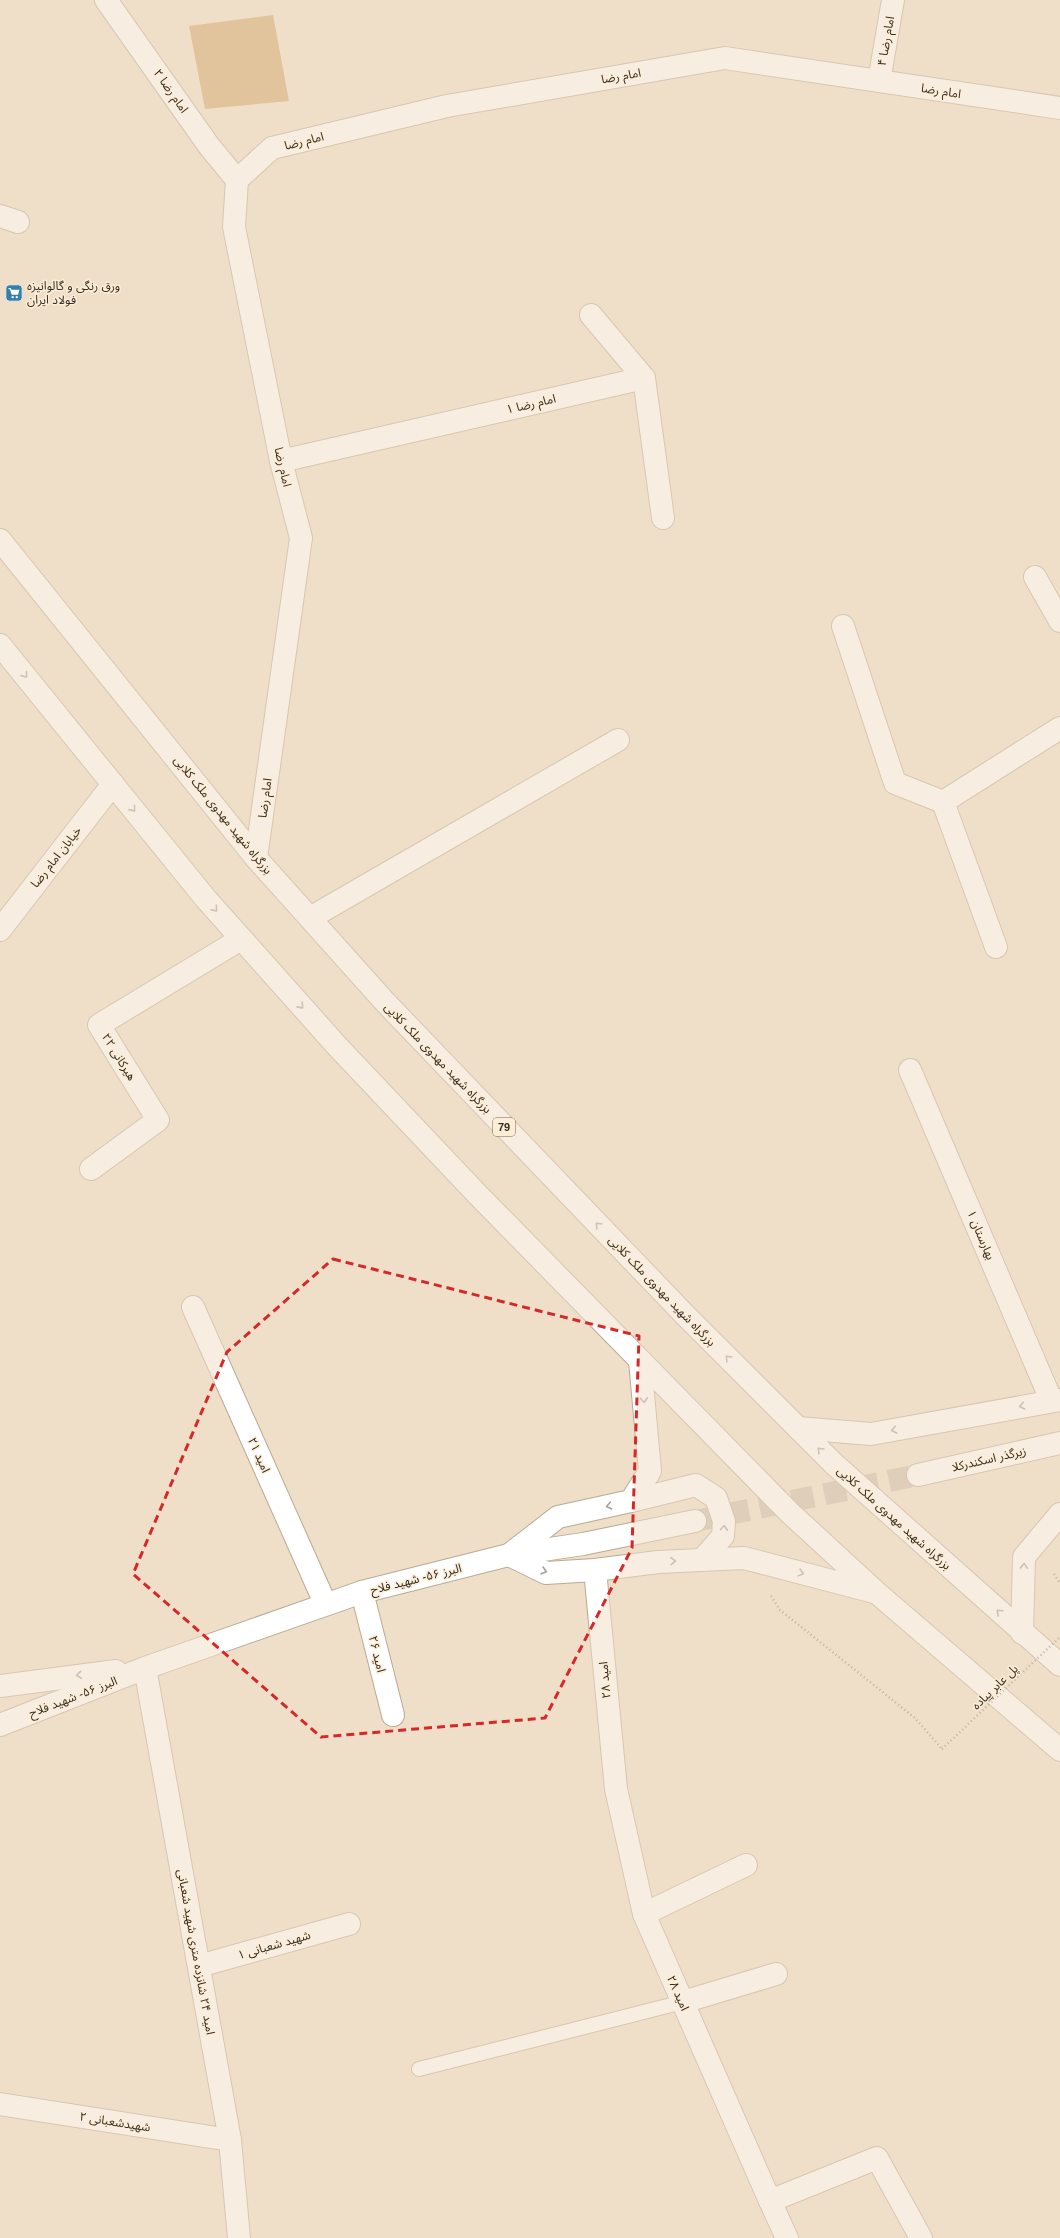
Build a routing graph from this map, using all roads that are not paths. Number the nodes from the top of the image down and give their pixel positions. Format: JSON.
{"nodes":[{"id":1,"x":106,"y":0,"type":"edge"},
{"id":2,"x":893,"y":0,"type":"edge"},
{"id":3,"x":879,"y":81,"type":"junction"},
{"id":4,"x":1060,"y":108,"type":"edge"},
{"id":5,"x":237,"y":180,"type":"junction"},
{"id":6,"x":591,"y":316,"type":"dead end"},
{"id":7,"x":644,"y":378,"type":"junction"},
{"id":8,"x":281,"y":462,"type":"junction"},
{"id":9,"x":663,"y":518,"type":"dead end"},
{"id":10,"x":0,"y":540,"type":"edge"},
{"id":11,"x":1035,"y":577,"type":"dead end"},
{"id":12,"x":1060,"y":621,"type":"edge"},
{"id":13,"x":843,"y":626,"type":"dead end"},
{"id":14,"x":0,"y":645,"type":"edge"},
{"id":15,"x":1060,"y":728,"type":"edge"},
{"id":16,"x":618,"y":740,"type":"dead end"},
{"id":17,"x":113,"y":784,"type":"junction"},
{"id":18,"x":943,"y":802,"type":"junction"},
{"id":19,"x":256,"y":858,"type":"junction"},
{"id":20,"x":310,"y":918,"type":"junction"},
{"id":21,"x":0,"y":930,"type":"edge"},
{"id":22,"x":241,"y":939,"type":"junction"},
{"id":23,"x":996,"y":947,"type":"dead end"},
{"id":24,"x":910,"y":1070,"type":"dead end"},
{"id":25,"x":91,"y":1169,"type":"dead end"},
{"id":26,"x":193,"y":1307,"type":"dead end"},
{"id":27,"x":640,"y":1361,"type":"junction"},
{"id":28,"x":1056,"y":1400,"type":"edge"},
{"id":29,"x":798,"y":1428,"type":"junction"},
{"id":30,"x":1060,"y":1443,"type":"edge"},
{"id":31,"x":918,"y":1475,"type":"tunnel mouth"},
{"id":32,"x":631,"y":1501,"type":"junction"},
{"id":33,"x":1060,"y":1514,"type":"edge"},
{"id":34,"x":695,"y":1521,"type":"tunnel mouth"},
{"id":35,"x":509,"y":1555,"type":"junction"},
{"id":36,"x":702,"y":1560,"type":"junction"},
{"id":37,"x":596,"y":1570,"type":"junction"},
{"id":38,"x":362,"y":1592,"type":"junction"},
{"id":39,"x":876,"y":1593,"type":"junction"},
{"id":40,"x":325,"y":1603,"type":"junction"},
{"id":41,"x":1022,"y":1633,"type":"junction"},
{"id":42,"x":1060,"y":1665,"type":"edge"},
{"id":43,"x":145,"y":1668,"type":"junction"},
{"id":44,"x":0,"y":1686,"type":"edge"},
{"id":45,"x":393,"y":1716,"type":"dead end"},
{"id":46,"x":0,"y":1725,"type":"edge"},
{"id":47,"x":1060,"y":1750,"type":"edge"},
{"id":48,"x":746,"y":1865,"type":"dead end"},
{"id":49,"x":644,"y":1914,"type":"junction"},
{"id":50,"x":349,"y":1924,"type":"dead end"},
{"id":51,"x":199,"y":1966,"type":"junction"},
{"id":52,"x":776,"y":1974,"type":"dead end"},
{"id":53,"x":682,"y":2002,"type":"junction"},
{"id":54,"x":419,"y":2069,"type":"dead end"},
{"id":55,"x":0,"y":2104,"type":"edge"},
{"id":56,"x":230,"y":2140,"type":"junction"},
{"id":57,"x":770,"y":2201,"type":"junction"},
{"id":58,"x":239,"y":2238,"type":"edge"},
{"id":59,"x":787,"y":2238,"type":"edge"},
{"id":60,"x":921,"y":2238,"type":"edge"}],
"edges":[{"from":1,"to":5,"type":"main road","name":"امام رضا ۲"},
{"from":2,"to":3,"type":"main road","name":"امام رضا ۴"},
{"from":3,"to":4,"type":"main road","name":"امام رضا"},
{"from":3,"to":5,"type":"main road","name":"امام رضا"},
{"from":5,"to":8,"type":"main road","name":"امام رضا"},
{"from":6,"to":7,"type":"main road"},
{"from":7,"to":8,"type":"main road","name":"امام رضا ۱"},
{"from":7,"to":9,"type":"main road"},
{"from":8,"to":19,"type":"main road","name":"امام رضا"},
{"from":10,"to":19,"type":"main road","name":"بزرگراه شهید مهدوی ملک کلایی","number":"79"},
{"from":11,"to":12,"type":"main road"},
{"from":13,"to":18,"type":"main road"},
{"from":14,"to":17,"type":"main road","one_way":true},
{"from":15,"to":18,"type":"main road"},
{"from":16,"to":20,"type":"main road"},
{"from":17,"to":21,"type":"main road","name":"خیابان امام رضا"},
{"from":17,"to":22,"type":"main road","one_way":true},
{"from":18,"to":23,"type":"main road"},
{"from":19,"to":20,"type":"main road","name":"بزرگراه شهید مهدوی ملک کلایی","number":"79"},
{"from":29,"to":20,"type":"main road","name":"بزرگراه شهید مهدوی ملک کلایی","number":"79","one_way":true},
{"from":22,"to":25,"type":"main road","name":"هیرکانی ۲۲"},
{"from":22,"to":27,"type":"main road","one_way":true},
{"from":24,"to":28,"type":"main road","name":"بهارستان ۱"},
{"from":26,"to":40,"type":"main road","name":"امید ۲۱"},
{"from":27,"to":32,"type":"main road","one_way":true},
{"from":27,"to":39,"type":"main road"},
{"from":28,"to":29,"type":"main road","one_way":true},
{"from":41,"to":29,"type":"main road","name":"بزرگراه شهید مهدوی ملک کلایی","number":"79","one_way":true},
{"from":30,"to":31,"type":"main road","name":"زیرگذر اسکندرکلا"},
{"from":32,"to":35,"type":"main road","one_way":true},
{"from":36,"to":32,"type":"main road","one_way":true},
{"from":41,"to":33,"type":"main road","one_way":true},
{"from":34,"to":35,"type":"main road","name":"البرز ۵۶- شهید فلاح"},
{"from":35,"to":37,"type":"main road","one_way":true},
{"from":35,"to":38,"type":"main road","name":"البرز ۵۶- شهید فلاح"},
{"from":37,"to":36,"type":"main road","one_way":true},
{"from":36,"to":39,"type":"main road","one_way":true},
{"from":37,"to":49,"type":"main road","name":"امید ۲۸"},
{"from":38,"to":40,"type":"main road","name":"البرز ۵۶- شهید فلاح"},
{"from":38,"to":45,"type":"main road","name":"امید ۲۶"},
{"from":39,"to":47,"type":"main road"},
{"from":40,"to":43,"type":"main road","name":"البرز ۵۶- شهید فلاح"},
{"from":41,"to":42,"type":"main road","name":"بزرگراه شهید مهدوی ملک کلایی","number":"79"},
{"from":43,"to":44,"type":"main road","name":"البرز ۵۶- شهید فلاح","one_way":true},
{"from":43,"to":46,"type":"main road","name":"البرز ۵۶- شهید فلاح"},
{"from":43,"to":51,"type":"main road","name":"امید ۲۴ شانزده متری شهید شعبانی"},
{"from":48,"to":49,"type":"main road"},
{"from":49,"to":53,"type":"main road","name":"امید ۲۸"},
{"from":50,"to":51,"type":"main road","name":"شهید شعبانی ۱"},
{"from":51,"to":56,"type":"main road","name":"امید ۲۴ شانزده متری شهید شعبانی"},
{"from":52,"to":53,"type":"main road"},
{"from":53,"to":54,"type":"lane"},
{"from":53,"to":57,"type":"main road","name":"امید ۲۸"},
{"from":55,"to":56,"type":"main road","name":"شهیدشعبانی ۲"},
{"from":56,"to":58,"type":"main road","name":"امید ۲۴ شانزده متری شهید شعبانی"},
{"from":57,"to":59,"type":"main road","name":"امید ۲۸"},
{"from":57,"to":60,"type":"main road"}]}
